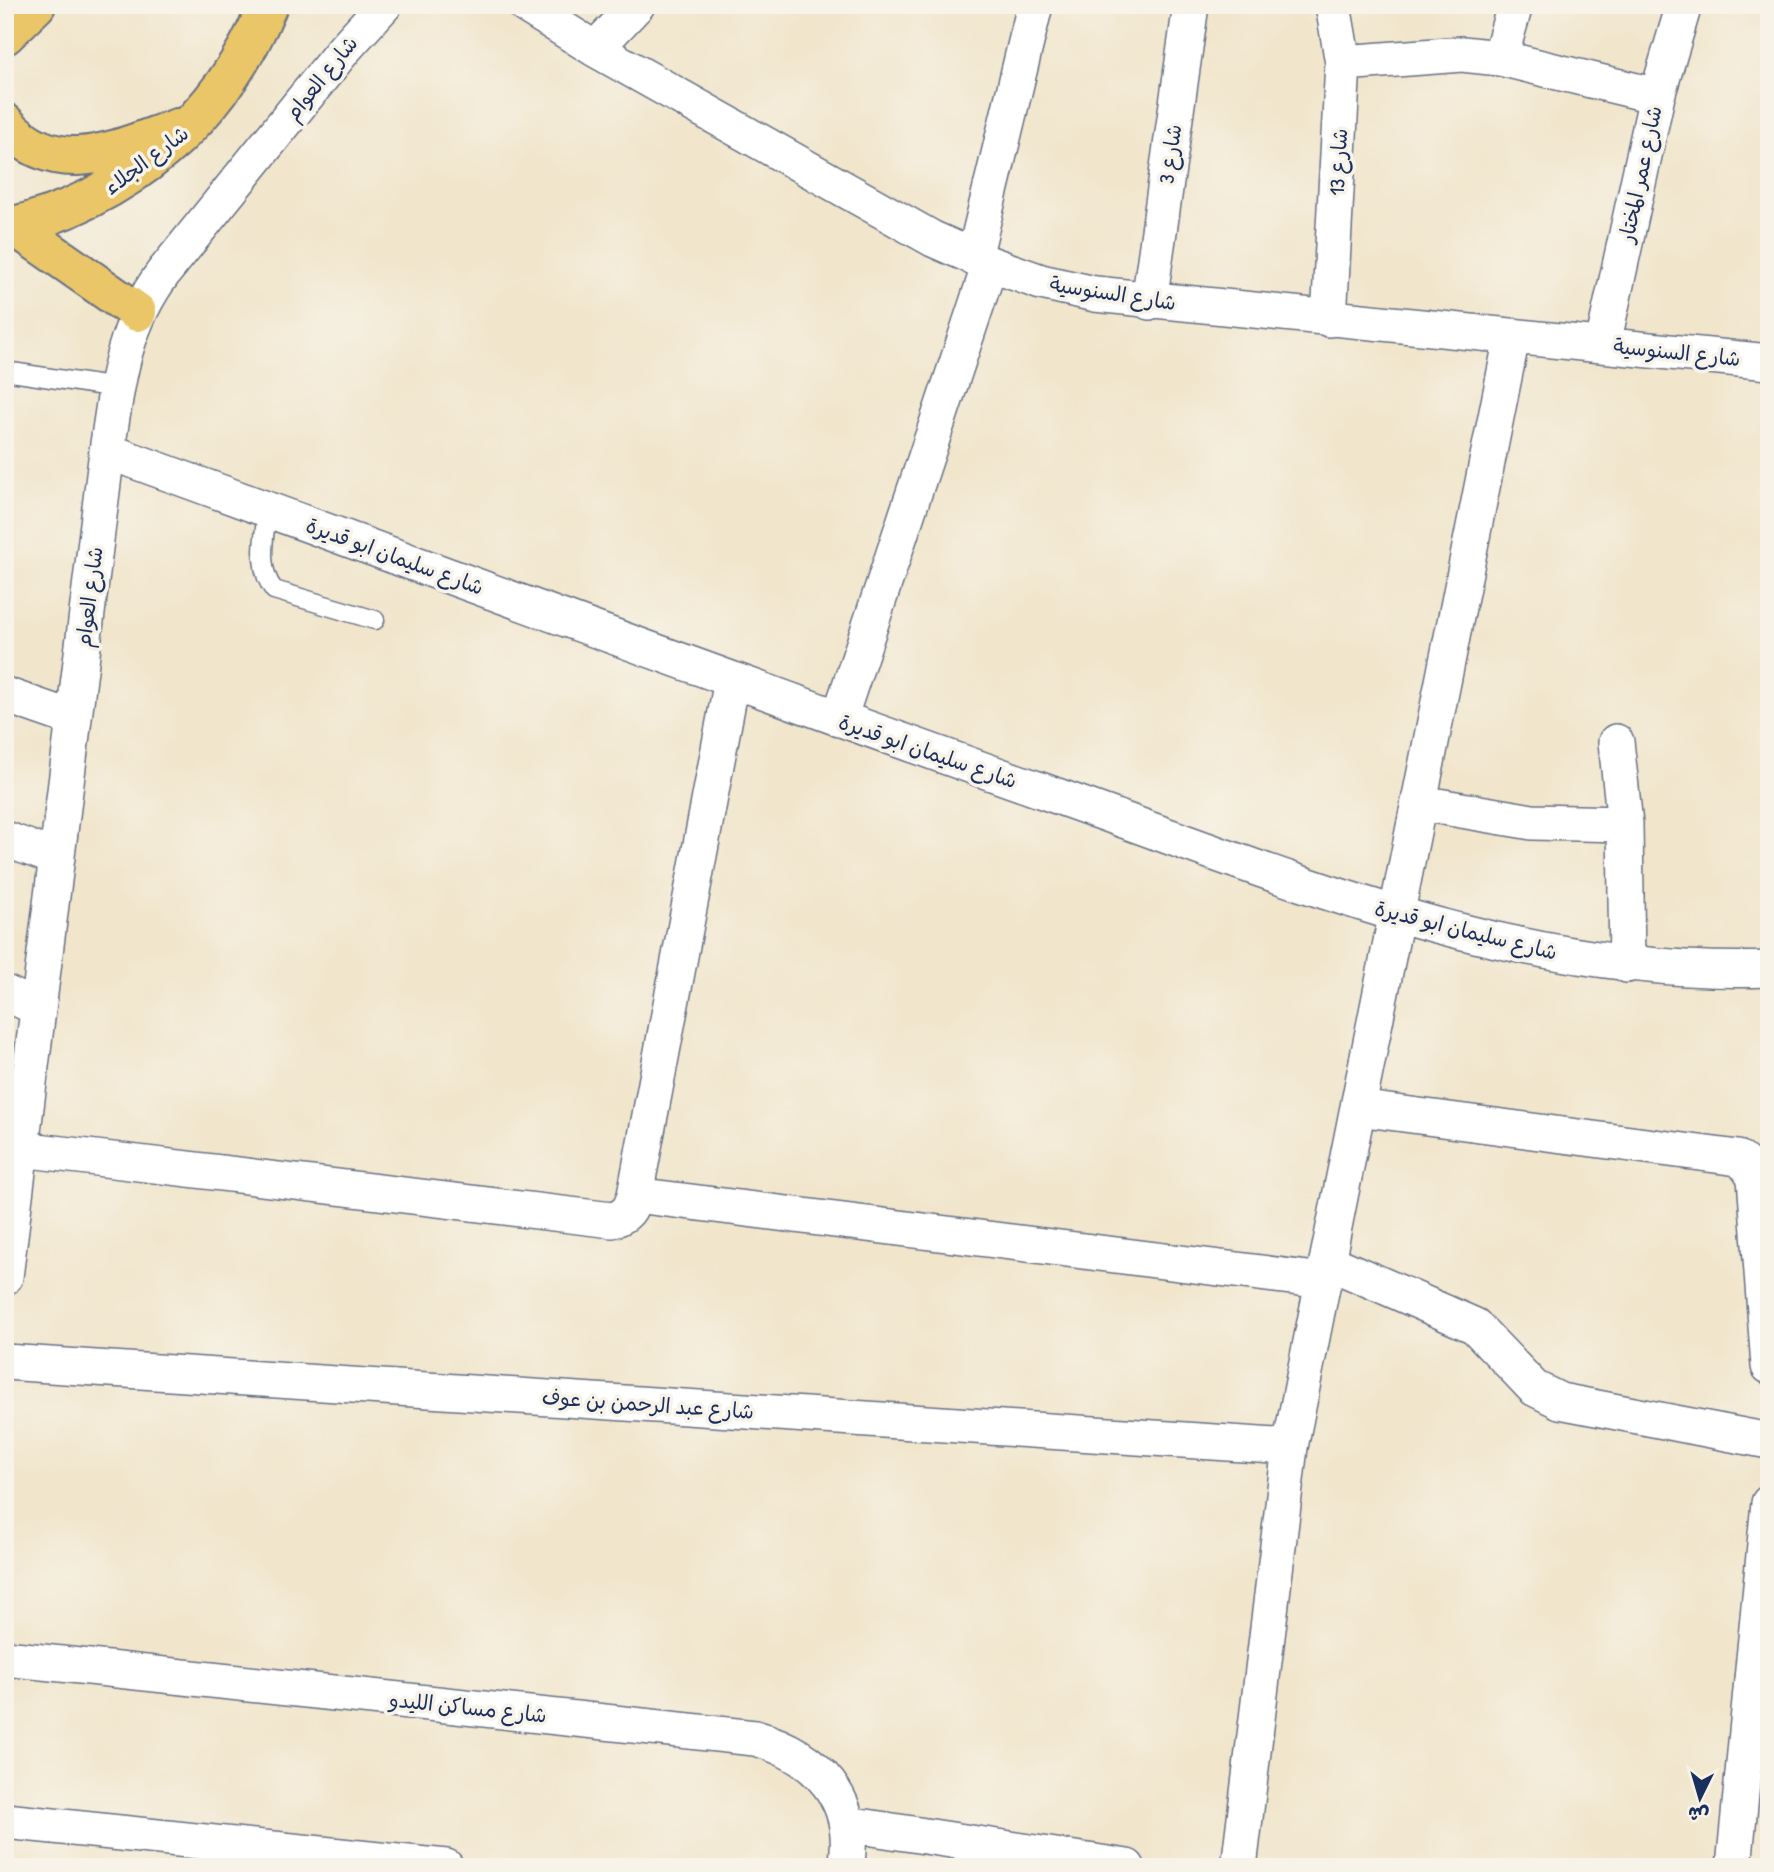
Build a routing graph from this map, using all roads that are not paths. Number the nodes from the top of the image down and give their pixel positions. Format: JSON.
{"nodes":[{"id":1,"x":36,"y":5,"type":"edge"},
{"id":2,"x":384,"y":5,"type":"edge"},
{"id":3,"x":526,"y":5,"type":"edge"},
{"id":4,"x":637,"y":5,"type":"edge"},
{"id":5,"x":1035,"y":5,"type":"edge"},
{"id":6,"x":1191,"y":5,"type":"edge"},
{"id":7,"x":1334,"y":5,"type":"edge"},
{"id":8,"x":1515,"y":5,"type":"edge"},
{"id":9,"x":1684,"y":5,"type":"edge"},
{"id":10,"x":264,"y":10,"type":"edge"},
{"id":11,"x":5,"y":35,"type":"edge"},
{"id":12,"x":595,"y":49,"type":"junction"},
{"id":13,"x":1500,"y":58,"type":"junction"},
{"id":14,"x":1343,"y":63,"type":"junction"},
{"id":15,"x":1657,"y":96,"type":"junction"},
{"id":16,"x":195,"y":122,"type":"junction"},
{"id":17,"x":5,"y":123,"type":"edge"},
{"id":18,"x":10,"y":227,"type":"edge"},
{"id":19,"x":982,"y":261,"type":"junction"},
{"id":20,"x":1149,"y":302,"type":"junction"},
{"id":21,"x":138,"y":312,"type":"junction"},
{"id":22,"x":1329,"y":319,"type":"junction"},
{"id":23,"x":1512,"y":337,"type":"junction"},
{"id":24,"x":1603,"y":344,"type":"junction"},
{"id":25,"x":1769,"y":362,"type":"edge"},
{"id":26,"x":5,"y":372,"type":"edge"},
{"id":27,"x":117,"y":388,"type":"junction"},
{"id":28,"x":107,"y":451,"type":"junction"},
{"id":29,"x":267,"y":509,"type":"junction"},
{"id":30,"x":376,"y":620,"type":"dead end"},
{"id":31,"x":732,"y":680,"type":"junction"},
{"id":32,"x":5,"y":695,"type":"edge"},
{"id":33,"x":74,"y":719,"type":"junction"},
{"id":34,"x":839,"y":719,"type":"junction"},
{"id":35,"x":1616,"y":742,"type":"dead end"},
{"id":36,"x":1420,"y":803,"type":"junction"},
{"id":37,"x":1625,"y":824,"type":"junction"},
{"id":38,"x":5,"y":839,"type":"edge"},
{"id":39,"x":57,"y":858,"type":"junction"},
{"id":40,"x":1396,"y":915,"type":"junction"},
{"id":41,"x":1627,"y":965,"type":"junction"},
{"id":42,"x":1769,"y":970,"type":"edge"},
{"id":43,"x":5,"y":993,"type":"edge"},
{"id":44,"x":38,"y":1008,"type":"junction"},
{"id":45,"x":1358,"y":1108,"type":"junction"},
{"id":46,"x":16,"y":1140,"type":"edge"},
{"id":47,"x":635,"y":1195,"type":"junction"},
{"id":48,"x":1326,"y":1271,"type":"junction"},
{"id":49,"x":5,"y":1277,"type":"edge"},
{"id":50,"x":5,"y":1362,"type":"edge"},
{"id":51,"x":1769,"y":1366,"type":"edge"},
{"id":52,"x":1769,"y":1441,"type":"edge"},
{"id":53,"x":1290,"y":1447,"type":"junction"},
{"id":54,"x":1769,"y":1503,"type":"edge"},
{"id":55,"x":5,"y":1658,"type":"edge"},
{"id":56,"x":5,"y":1821,"type":"edge"},
{"id":57,"x":847,"y":1824,"type":"junction"},
{"id":58,"x":377,"y":1862,"type":"edge"},
{"id":59,"x":1066,"y":1862,"type":"edge"},
{"id":60,"x":446,"y":1867,"type":"edge"},
{"id":61,"x":846,"y":1867,"type":"edge"},
{"id":62,"x":1127,"y":1867,"type":"edge"},
{"id":63,"x":1239,"y":1867,"type":"edge"},
{"id":64,"x":1734,"y":1867,"type":"edge"}],
"edges":[{"from":1,"to":11,"type":"main road"},
{"from":2,"to":21,"type":"street","name":"شارع العوام"},
{"from":3,"to":12,"type":"street","name":"شارع السنوسية"},
{"from":4,"to":12,"type":"street"},
{"from":5,"to":19,"type":"street"},
{"from":6,"to":20,"type":"street","name":"شارع 3"},
{"from":7,"to":14,"type":"street","name":"شارع 13"},
{"from":8,"to":13,"type":"street"},
{"from":9,"to":15,"type":"street","name":"شارع عمر المختار"},
{"from":10,"to":16,"type":"main road","name":"شارع الجلاء"},
{"from":12,"to":19,"type":"street","name":"شارع السنوسية"},
{"from":13,"to":14,"type":"street"},
{"from":13,"to":15,"type":"street"},
{"from":14,"to":22,"type":"street","name":"شارع 13"},
{"from":15,"to":24,"type":"street","name":"شارع عمر المختار"},
{"from":16,"to":17,"type":"main road"},
{"from":16,"to":18,"type":"main road","name":"شارع الجلاء"},
{"from":18,"to":21,"type":"main road"},
{"from":19,"to":20,"type":"street","name":"شارع السنوسية"},
{"from":19,"to":34,"type":"street"},
{"from":20,"to":22,"type":"street","name":"شارع السنوسية"},
{"from":21,"to":27,"type":"street","name":"شارع العوام"},
{"from":22,"to":23,"type":"street","name":"شارع السنوسية"},
{"from":23,"to":24,"type":"street","name":"شارع السنوسية"},
{"from":23,"to":36,"type":"street"},
{"from":24,"to":25,"type":"street","name":"شارع السنوسية"},
{"from":26,"to":27,"type":"lane"},
{"from":27,"to":28,"type":"street","name":"شارع العوام"},
{"from":28,"to":29,"type":"street","name":"شارع سليمان ابو قديرة"},
{"from":28,"to":33,"type":"street","name":"شارع العوام"},
{"from":29,"to":30,"type":"lane"},
{"from":29,"to":31,"type":"street","name":"شارع سليمان ابو قديرة"},
{"from":31,"to":34,"type":"street","name":"شارع سليمان ابو قديرة"},
{"from":31,"to":47,"type":"street"},
{"from":32,"to":33,"type":"street"},
{"from":33,"to":39,"type":"street","name":"شارع العوام"},
{"from":34,"to":40,"type":"street","name":"شارع سليمان ابو قديرة"},
{"from":35,"to":37,"type":"street"},
{"from":36,"to":37,"type":"street"},
{"from":36,"to":40,"type":"street"},
{"from":37,"to":41,"type":"street"},
{"from":38,"to":39,"type":"street"},
{"from":39,"to":44,"type":"street","name":"شارع العوام"},
{"from":40,"to":41,"type":"street","name":"شارع سليمان ابو قديرة"},
{"from":40,"to":45,"type":"street"},
{"from":41,"to":42,"type":"street","name":"شارع سليمان ابو قديرة"},
{"from":43,"to":44,"type":"street"},
{"from":44,"to":46,"type":"street","name":"شارع العوام"},
{"from":45,"to":48,"type":"street"},
{"from":45,"to":51,"type":"street"},
{"from":46,"to":47,"type":"street"},
{"from":46,"to":49,"type":"street","name":"شارع العوام"},
{"from":47,"to":48,"type":"street"},
{"from":48,"to":52,"type":"street"},
{"from":48,"to":53,"type":"street"},
{"from":50,"to":53,"type":"street","name":"شارع عبد الرحمن بن عوف"},
{"from":53,"to":63,"type":"street"},
{"from":54,"to":64,"type":"street"},
{"from":55,"to":57,"type":"street","name":"شارع مساكن الليدو"},
{"from":56,"to":58,"type":"street"},
{"from":57,"to":59,"type":"street"},
{"from":57,"to":61,"type":"street","name":"شارع مساكن الليدو"},
{"from":58,"to":60,"type":"street"},
{"from":59,"to":62,"type":"street"}]}
